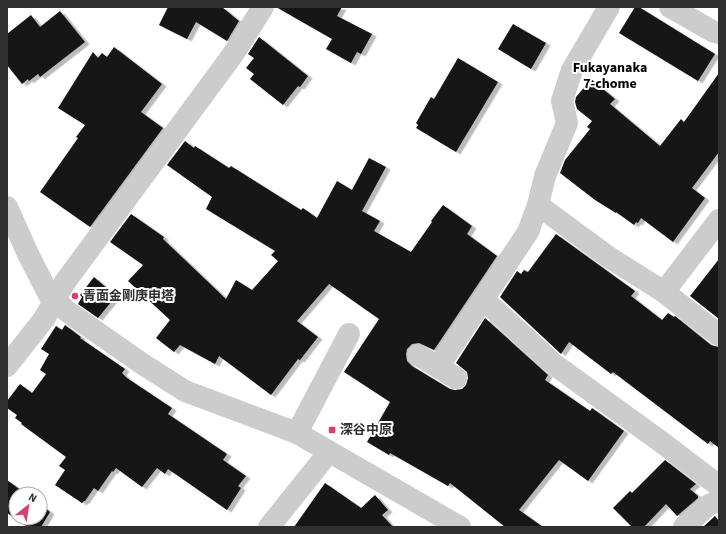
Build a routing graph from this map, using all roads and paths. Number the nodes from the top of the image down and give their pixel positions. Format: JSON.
{"nodes":[{"id":1,"x":263,"y":7,"type":"edge"},
{"id":2,"x":609,"y":7,"type":"edge"},
{"id":3,"x":670,"y":7,"type":"edge"},
{"id":4,"x":719,"y":33,"type":"edge"},
{"id":5,"x":538,"y":205,"type":"junction"},
{"id":6,"x":7,"y":207,"type":"edge"},
{"id":7,"x":719,"y":220,"type":"edge"},
{"id":8,"x":664,"y":292,"type":"junction"},
{"id":9,"x":484,"y":300,"type":"junction"},
{"id":10,"x":55,"y":301,"type":"junction"},
{"id":11,"x":349,"y":334,"type":"dead end"},
{"id":12,"x":719,"y":335,"type":"edge"},
{"id":13,"x":418,"y":355,"type":"dead end"},
{"id":14,"x":7,"y":366,"type":"edge"},
{"id":15,"x":297,"y":433,"type":"junction"},
{"id":16,"x":329,"y":452,"type":"junction"},
{"id":17,"x":719,"y":486,"type":"edge"},
{"id":18,"x":719,"y":500,"type":"edge"},
{"id":19,"x":269,"y":527,"type":"edge"},
{"id":20,"x":460,"y":527,"type":"edge"},
{"id":21,"x":684,"y":527,"type":"edge"}],
"edges":[{"from":1,"to":10,"type":"street"},
{"from":2,"to":5,"type":"street"},
{"from":3,"to":4,"type":"street"},
{"from":5,"to":8,"type":"street"},
{"from":5,"to":9,"type":"street"},
{"from":6,"to":10,"type":"street"},
{"from":7,"to":8,"type":"street"},
{"from":8,"to":12,"type":"street"},
{"from":9,"to":13,"type":"street"},
{"from":9,"to":17,"type":"street"},
{"from":10,"to":14,"type":"street"},
{"from":10,"to":15,"type":"street"},
{"from":11,"to":15,"type":"street"},
{"from":15,"to":16,"type":"street"},
{"from":16,"to":19,"type":"street"},
{"from":16,"to":20,"type":"street"},
{"from":18,"to":21,"type":"street"}]}
